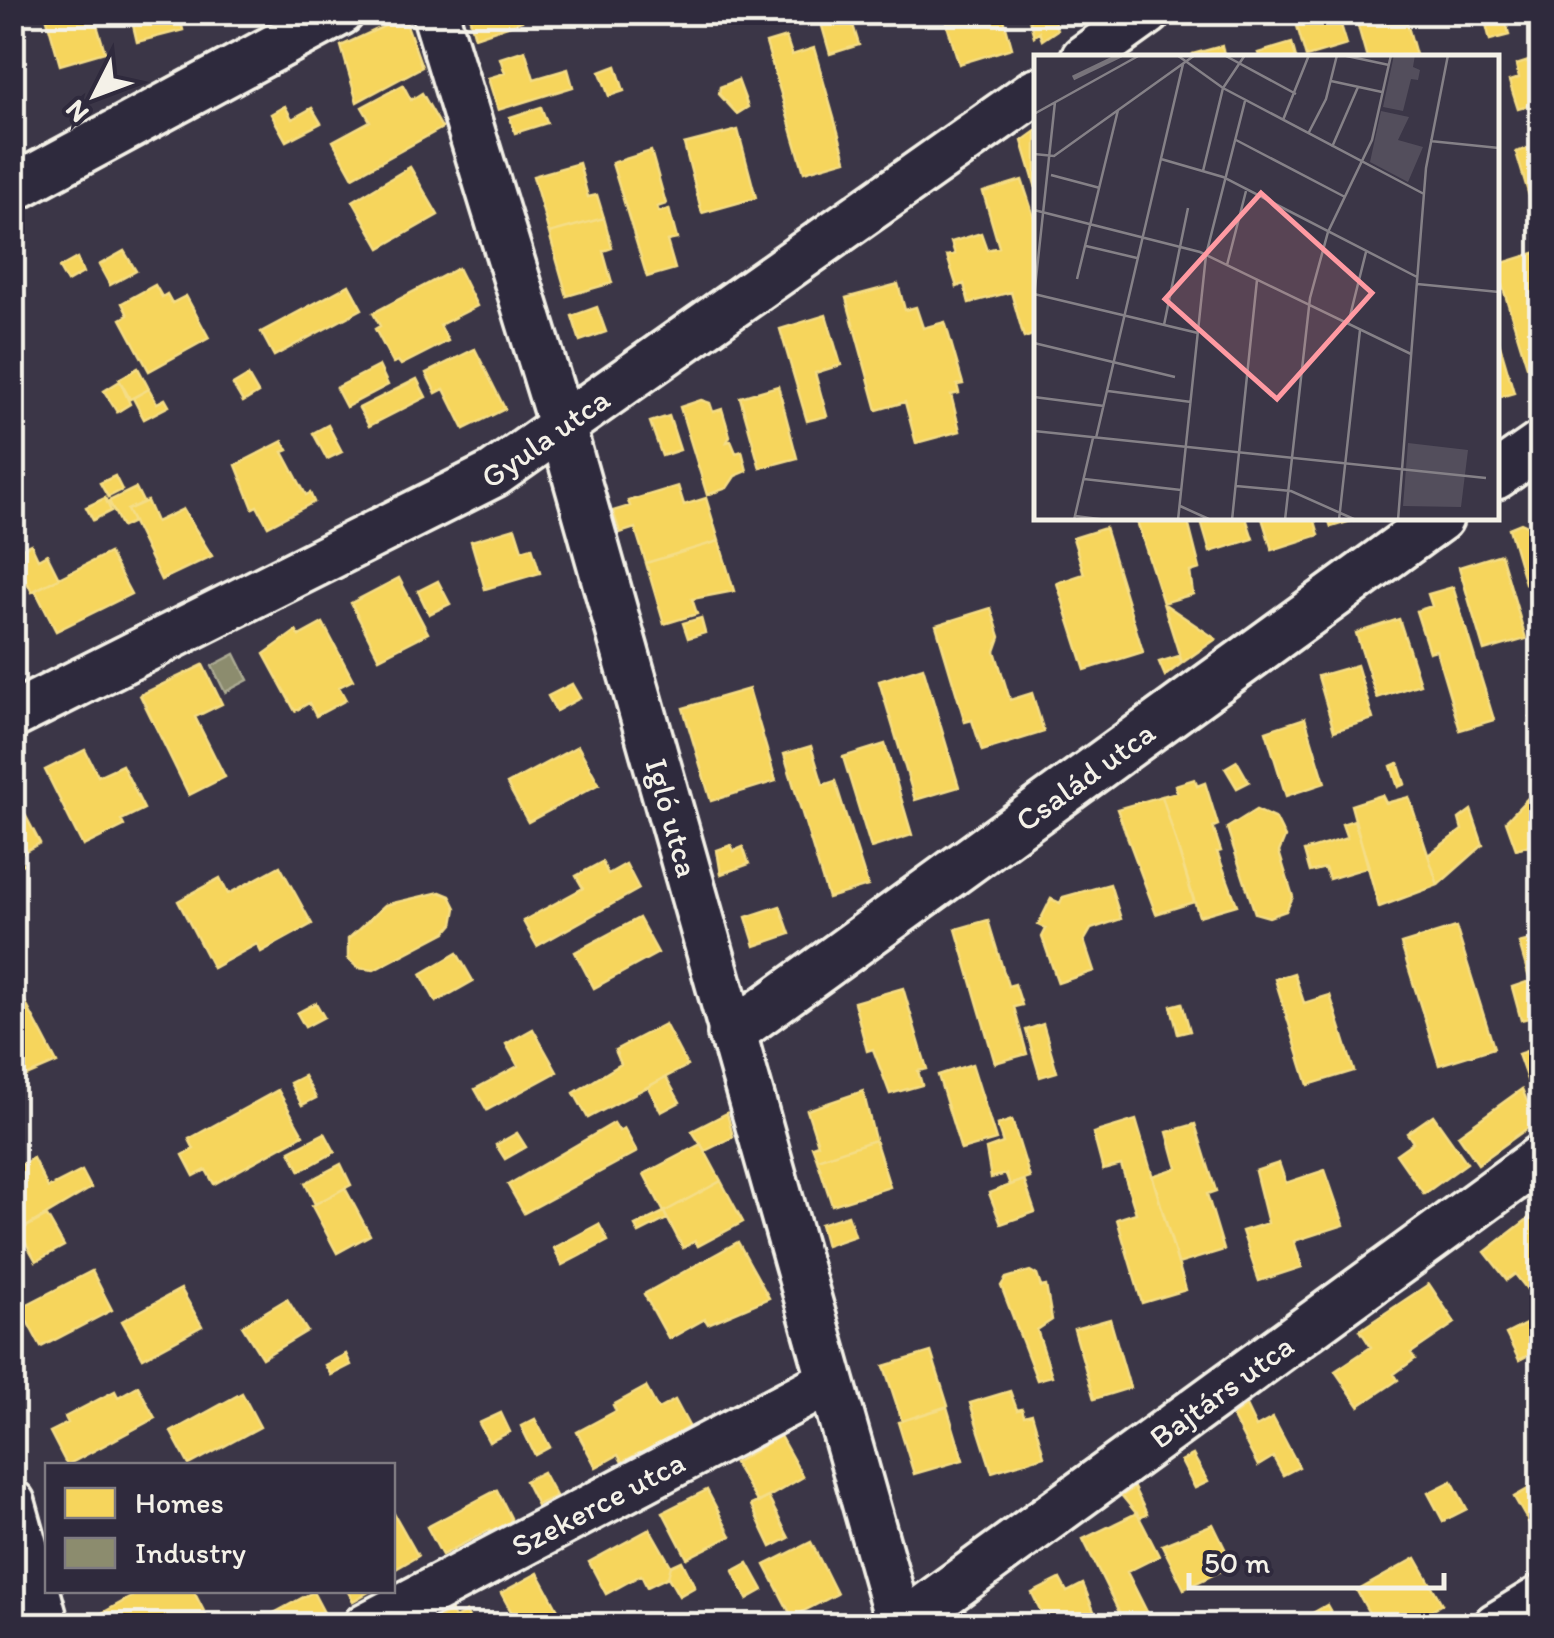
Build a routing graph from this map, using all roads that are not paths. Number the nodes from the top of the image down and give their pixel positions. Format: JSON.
{"nodes":[{"id":1,"x":341,"y":12,"type":"edge"},
{"id":2,"x":435,"y":12,"type":"edge"},
{"id":3,"x":1148,"y":12,"type":"edge"},
{"id":4,"x":1088,"y":55,"type":"edge"},
{"id":5,"x":1034,"y":93,"type":"edge"},
{"id":6,"x":12,"y":189,"type":"edge"},
{"id":7,"x":562,"y":428,"type":"junction"},
{"id":8,"x":1542,"y":444,"type":"edge"},
{"id":9,"x":1499,"y":474,"type":"edge"},
{"id":10,"x":1437,"y":520,"type":"edge"},
{"id":11,"x":12,"y":716,"type":"edge"},
{"id":12,"x":731,"y":1034,"type":"junction"},
{"id":13,"x":1542,"y":1157,"type":"edge"},
{"id":14,"x":829,"y":1382,"type":"junction"},
{"id":15,"x":12,"y":1503,"type":"edge"},
{"id":16,"x":1542,"y":1598,"type":"edge"},
{"id":17,"x":46,"y":1626,"type":"edge"},
{"id":18,"x":366,"y":1626,"type":"edge"},
{"id":19,"x":900,"y":1626,"type":"edge"},
{"id":20,"x":1496,"y":1626,"type":"edge"}],
"edges":[{"from":1,"to":6,"type":"street"},
{"from":2,"to":7,"type":"street","name":"Igló utca"},
{"from":3,"to":4,"type":"street"},
{"from":5,"to":7,"type":"street","name":"Gyula utca"},
{"from":7,"to":11,"type":"street","name":"Gyula utca"},
{"from":7,"to":12,"type":"street","name":"Igló utca"},
{"from":8,"to":9,"type":"street"},
{"from":10,"to":12,"type":"street","name":"Család utca"},
{"from":12,"to":14,"type":"street","name":"Igló utca"},
{"from":13,"to":19,"type":"street","name":"Bajtárs utca"},
{"from":14,"to":18,"type":"street","name":"Szekerce utca"},
{"from":14,"to":19,"type":"street","name":"Igló utca"},
{"from":15,"to":17,"type":"street"},
{"from":16,"to":20,"type":"street"}]}
